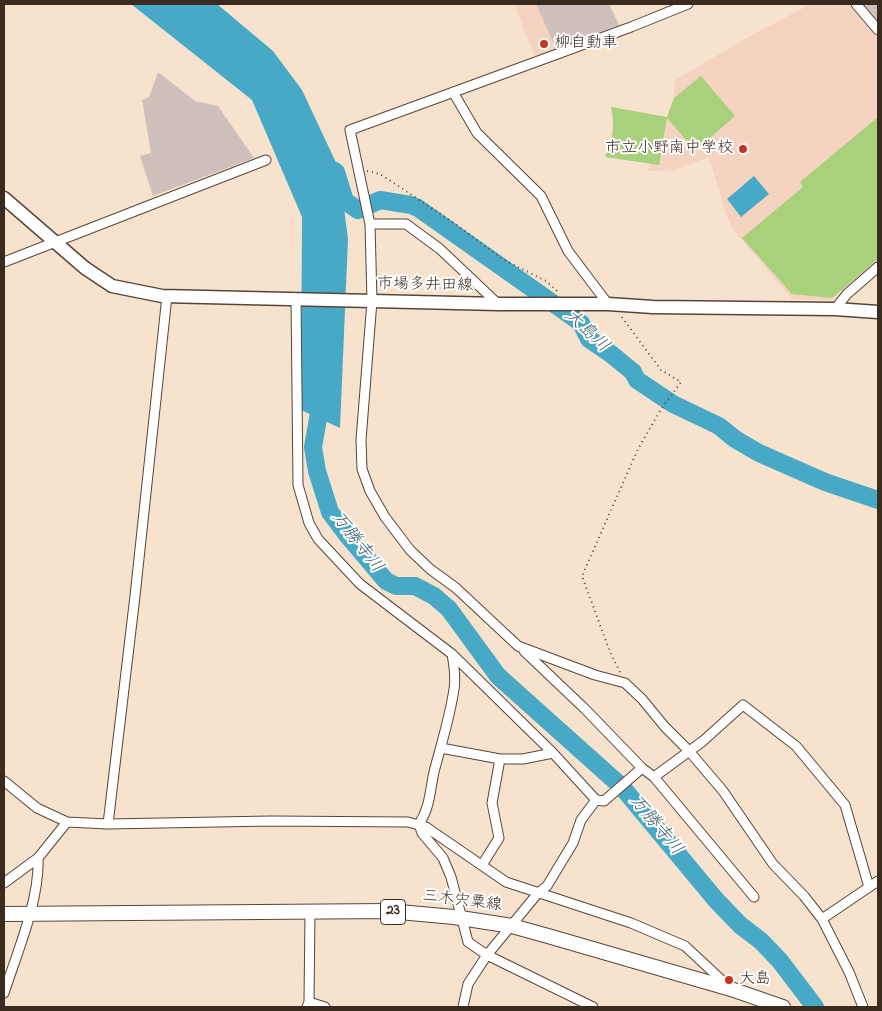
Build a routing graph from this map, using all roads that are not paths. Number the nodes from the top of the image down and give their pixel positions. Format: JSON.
{"nodes":[{"id":1,"x":688,"y":4,"type":"edge"},
{"id":2,"x":856,"y":4,"type":"edge"},
{"id":3,"x":878,"y":30,"type":"edge"},
{"id":4,"x":453,"y":92,"type":"junction"},
{"id":5,"x":266,"y":160,"type":"dead end"},
{"id":6,"x":4,"y":198,"type":"edge"},
{"id":7,"x":370,"y":224,"type":"junction"},
{"id":8,"x":56,"y":243,"type":"junction"},
{"id":9,"x":4,"y":262,"type":"edge"},
{"id":10,"x":878,"y":267,"type":"edge"},
{"id":11,"x":167,"y":296,"type":"junction"},
{"id":12,"x":300,"y":298,"type":"junction"},
{"id":13,"x":368,"y":301,"type":"junction"},
{"id":14,"x":498,"y":304,"type":"junction"},
{"id":15,"x":608,"y":304,"type":"junction"},
{"id":16,"x":835,"y":310,"type":"junction"},
{"id":17,"x":878,"y":312,"type":"edge"},
{"id":18,"x":518,"y":646,"type":"junction"},
{"id":19,"x":452,"y":654,"type":"junction"},
{"id":20,"x":441,"y":748,"type":"junction"},
{"id":21,"x":689,"y":751,"type":"junction"},
{"id":22,"x":553,"y":753,"type":"junction"},
{"id":23,"x":500,"y":759,"type":"junction"},
{"id":24,"x":642,"y":768,"type":"junction"},
{"id":25,"x":654,"y":777,"type":"junction"},
{"id":26,"x":4,"y":781,"type":"edge"},
{"id":27,"x":600,"y":801,"type":"junction"},
{"id":28,"x":67,"y":822,"type":"junction"},
{"id":29,"x":108,"y":824,"type":"junction"},
{"id":30,"x":419,"y":824,"type":"junction"},
{"id":31,"x":38,"y":858,"type":"junction"},
{"id":32,"x":482,"y":866,"type":"junction"},
{"id":33,"x":878,"y":882,"type":"edge"},
{"id":34,"x":4,"y":883,"type":"edge"},
{"id":35,"x":869,"y":887,"type":"junction"},
{"id":36,"x":538,"y":893,"type":"junction"},
{"id":37,"x":754,"y":897,"type":"dead end"},
{"id":38,"x":310,"y":912,"type":"junction"},
{"id":39,"x":4,"y":914,"type":"edge"},
{"id":40,"x":30,"y":914,"type":"junction"},
{"id":41,"x":461,"y":918,"type":"junction"},
{"id":42,"x":822,"y":919,"type":"junction"},
{"id":43,"x":512,"y":926,"type":"junction"},
{"id":44,"x":487,"y":955,"type":"junction"},
{"id":45,"x":731,"y":989,"type":"junction"},
{"id":46,"x":4,"y":992,"type":"edge"},
{"id":47,"x":308,"y":1005,"type":"edge"},
{"id":48,"x":777,"y":1005,"type":"edge"},
{"id":49,"x":325,"y":1007,"type":"edge"},
{"id":50,"x":463,"y":1007,"type":"edge"},
{"id":51,"x":593,"y":1007,"type":"edge"},
{"id":52,"x":863,"y":1007,"type":"edge"}],
"edges":[{"from":1,"to":4,"type":"street"},
{"from":2,"to":3,"type":"street"},
{"from":4,"to":7,"type":"street"},
{"from":4,"to":15,"type":"street"},
{"from":5,"to":8,"type":"street"},
{"from":6,"to":8,"type":"main road","name":"市場多井田線"},
{"from":7,"to":13,"type":"street"},
{"from":7,"to":14,"type":"street"},
{"from":8,"to":9,"type":"street"},
{"from":8,"to":11,"type":"main road","name":"市場多井田線"},
{"from":10,"to":16,"type":"street"},
{"from":11,"to":12,"type":"main road","name":"市場多井田線"},
{"from":11,"to":29,"type":"street"},
{"from":12,"to":13,"type":"main road","name":"市場多井田線"},
{"from":12,"to":19,"type":"street"},
{"from":13,"to":14,"type":"main road","name":"市場多井田線"},
{"from":13,"to":18,"type":"street"},
{"from":14,"to":15,"type":"main road","name":"市場多井田線"},
{"from":15,"to":16,"type":"main road","name":"市場多井田線"},
{"from":16,"to":17,"type":"main road","name":"市場多井田線"},
{"from":18,"to":21,"type":"street"},
{"from":18,"to":24,"type":"street"},
{"from":19,"to":20,"type":"street"},
{"from":19,"to":22,"type":"street"},
{"from":20,"to":23,"type":"street"},
{"from":20,"to":30,"type":"street"},
{"from":21,"to":25,"type":"street"},
{"from":21,"to":35,"type":"street"},
{"from":21,"to":42,"type":"street"},
{"from":22,"to":23,"type":"street"},
{"from":22,"to":27,"type":"street"},
{"from":23,"to":32,"type":"street"},
{"from":24,"to":25,"type":"street"},
{"from":24,"to":27,"type":"street"},
{"from":25,"to":37,"type":"street"},
{"from":26,"to":28,"type":"street"},
{"from":27,"to":36,"type":"street"},
{"from":28,"to":29,"type":"street"},
{"from":28,"to":31,"type":"street"},
{"from":29,"to":30,"type":"street"},
{"from":30,"to":32,"type":"street"},
{"from":30,"to":41,"type":"street"},
{"from":31,"to":34,"type":"street"},
{"from":31,"to":40,"type":"street"},
{"from":32,"to":36,"type":"street"},
{"from":33,"to":35,"type":"street"},
{"from":35,"to":42,"type":"street"},
{"from":36,"to":43,"type":"street"},
{"from":36,"to":45,"type":"street"},
{"from":38,"to":40,"type":"main road","name":"三木宍粟線","number":"23"},
{"from":38,"to":41,"type":"main road","name":"三木宍粟線","number":"23"},
{"from":38,"to":47,"type":"street"},
{"from":39,"to":40,"type":"main road","name":"三木宍粟線","number":"23"},
{"from":40,"to":46,"type":"street"},
{"from":41,"to":43,"type":"main road","name":"三木宍粟線","number":"23"},
{"from":41,"to":44,"type":"street"},
{"from":42,"to":52,"type":"street"},
{"from":43,"to":44,"type":"street"},
{"from":43,"to":45,"type":"main road","name":"三木宍粟線","number":"23"},
{"from":44,"to":50,"type":"street"},
{"from":44,"to":51,"type":"street"},
{"from":45,"to":48,"type":"main road","name":"三木宍粟線","number":"23"},
{"from":47,"to":49,"type":"street"}]}
